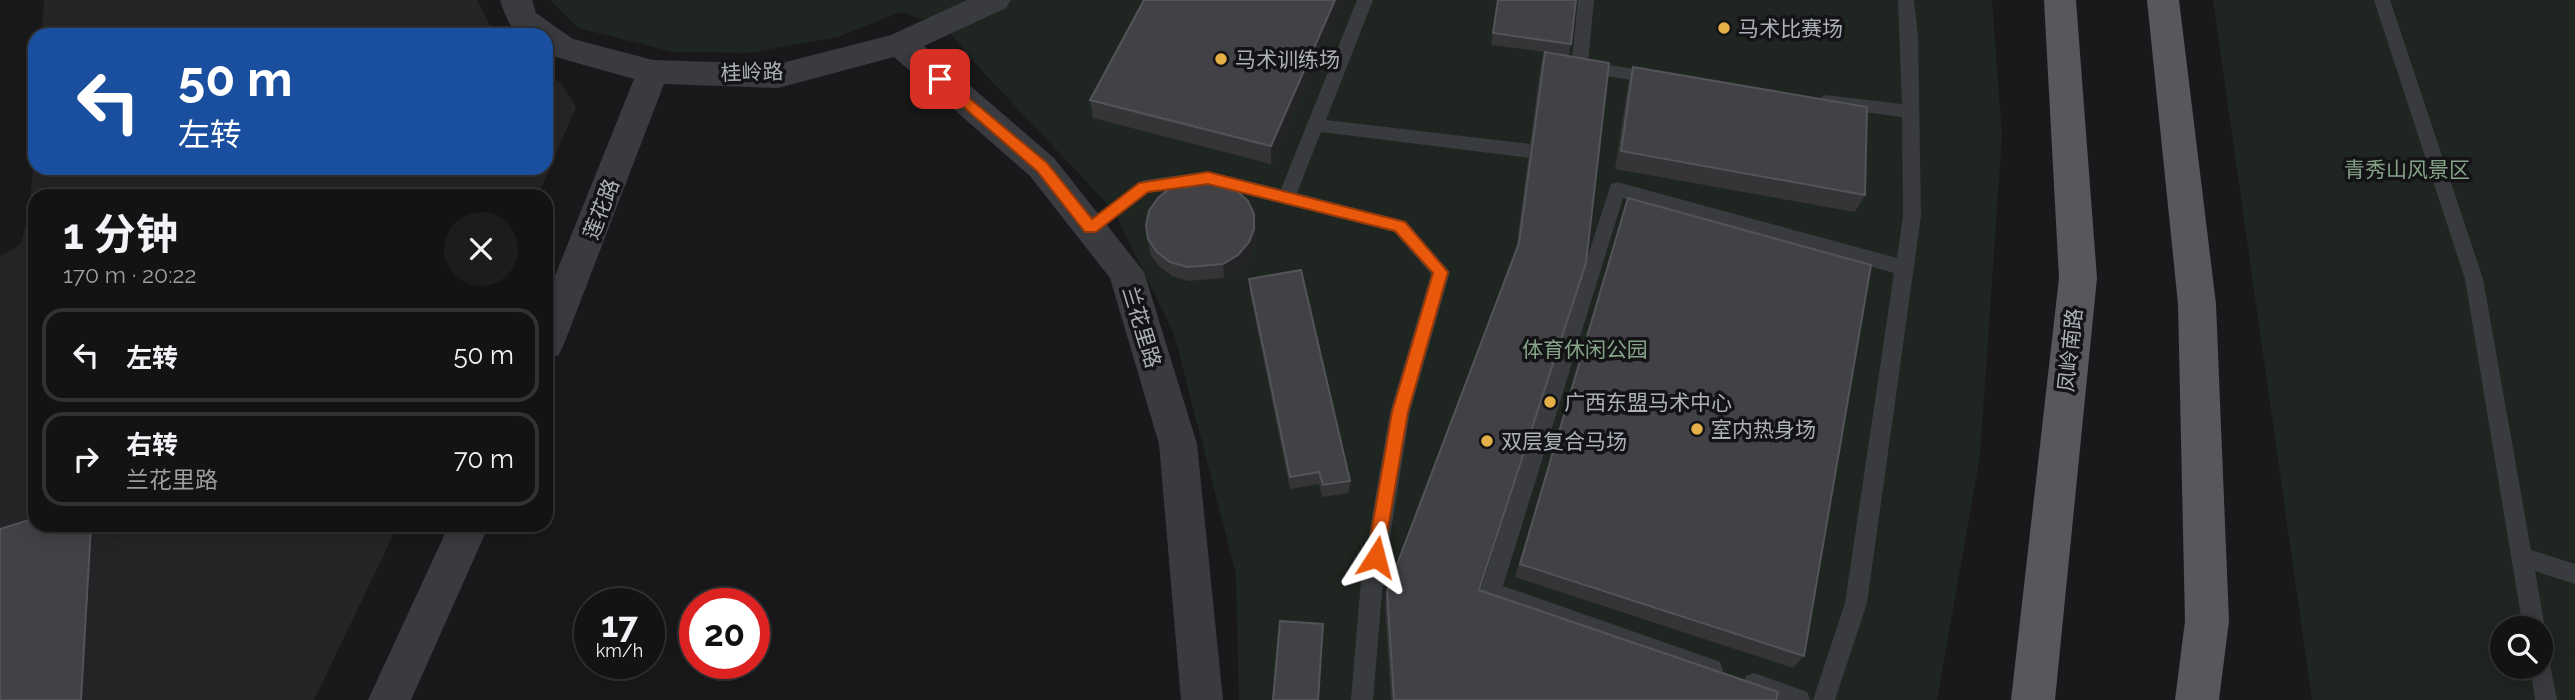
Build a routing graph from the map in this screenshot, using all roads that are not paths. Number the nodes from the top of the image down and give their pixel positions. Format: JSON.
{"nodes":[{"id":1,"x":516,"y":0,"type":"edge"},
{"id":2,"x":995,"y":0,"type":"edge"},
{"id":3,"x":1365,"y":0,"type":"edge"},
{"id":4,"x":1586,"y":0,"type":"edge"},
{"id":5,"x":1906,"y":0,"type":"edge"},
{"id":6,"x":2060,"y":0,"type":"edge"},
{"id":7,"x":2163,"y":0,"type":"edge"},
{"id":8,"x":2382,"y":0,"type":"edge"},
{"id":9,"x":534,"y":28,"type":"edge"},
{"id":10,"x":553,"y":41,"type":"edge"},
{"id":11,"x":900,"y":44,"type":"junction"},
{"id":12,"x":653,"y":72,"type":"junction"},
{"id":13,"x":1676,"y":80,"type":"edge"},
{"id":14,"x":1814,"y":99,"type":"edge"},
{"id":15,"x":1911,"y":112,"type":"junction"},
{"id":16,"x":1315,"y":125,"type":"junction"},
{"id":17,"x":1530,"y":151,"type":"edge"},
{"id":18,"x":1286,"y":198,"type":"junction"},
{"id":19,"x":1090,"y":228,"type":"junction"},
{"id":20,"x":1904,"y":268,"type":"junction"},
{"id":21,"x":553,"y":326,"type":"edge"},
{"id":22,"x":466,"y":532,"type":"edge"},
{"id":23,"x":2522,"y":557,"type":"junction"},
{"id":24,"x":2575,"y":574,"type":"edge"},
{"id":25,"x":2532,"y":616,"type":"edge"},
{"id":26,"x":2542,"y":679,"type":"edge"},
{"id":27,"x":389,"y":700,"type":"edge"},
{"id":28,"x":1202,"y":700,"type":"edge"},
{"id":29,"x":1362,"y":700,"type":"edge"},
{"id":30,"x":1799,"y":700,"type":"edge"},
{"id":31,"x":1824,"y":700,"type":"edge"},
{"id":32,"x":2033,"y":700,"type":"edge"},
{"id":33,"x":2197,"y":700,"type":"edge"},
{"id":34,"x":2546,"y":700,"type":"edge"}],
"edges":[{"from":1,"to":9,"type":"street","name":"桂岭路"},
{"from":2,"to":11,"type":"street","name":"桂岭路"},
{"from":3,"to":16,"type":"lane"},
{"from":4,"to":13,"type":"lane"},
{"from":5,"to":15,"type":"lane"},
{"from":6,"to":32,"type":"main road","name":"凤岭南路"},
{"from":7,"to":33,"type":"main road"},
{"from":8,"to":23,"type":"lane"},
{"from":10,"to":12,"type":"street","name":"桂岭路"},
{"from":11,"to":12,"type":"street","name":"桂岭路"},
{"from":11,"to":19,"type":"street","name":"兰花里路"},
{"from":12,"to":21,"type":"street","name":"莲花路"},
{"from":14,"to":15,"type":"lane"},
{"from":15,"to":20,"type":"lane"},
{"from":16,"to":17,"type":"lane"},
{"from":16,"to":18,"type":"lane"},
{"from":18,"to":19,"type":"lane"},
{"from":18,"to":29,"type":"lane"},
{"from":19,"to":28,"type":"street","name":"兰花里路"},
{"from":20,"to":30,"type":"lane"},
{"from":20,"to":31,"type":"lane"},
{"from":22,"to":27,"type":"street"},
{"from":23,"to":24,"type":"lane"},
{"from":23,"to":25,"type":"lane"},
{"from":26,"to":34,"type":"lane"}]}
